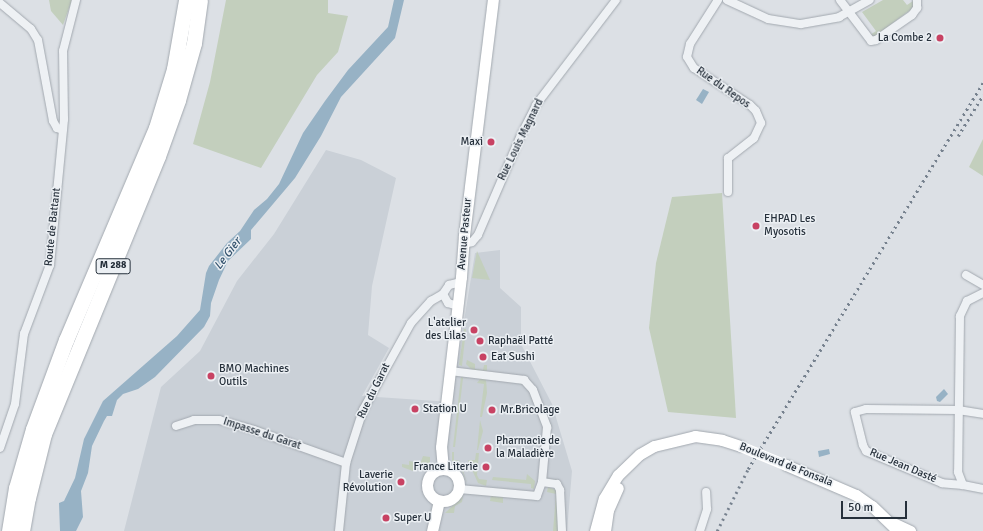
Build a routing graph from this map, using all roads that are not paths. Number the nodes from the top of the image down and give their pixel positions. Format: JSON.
{"nodes":[{"id":1,"x":76,"y":0,"type":"edge"},
{"id":2,"x":186,"y":0,"type":"edge"},
{"id":3,"x":200,"y":0,"type":"edge"},
{"id":4,"x":493,"y":0,"type":"edge"},
{"id":5,"x":616,"y":0,"type":"edge"},
{"id":6,"x":718,"y":0,"type":"edge"},
{"id":7,"x":727,"y":0,"type":"edge"},
{"id":8,"x":840,"y":0,"type":"edge"},
{"id":9,"x":870,"y":0,"type":"edge"},
{"id":10,"x":917,"y":0,"type":"edge"},
{"id":11,"x":0,"y":3,"type":"edge"},
{"id":12,"x":849,"y":12,"type":"junction"},
{"id":13,"x":63,"y":130,"type":"junction"},
{"id":14,"x":728,"y":192,"type":"dead end"},
{"id":15,"x":464,"y":244,"type":"junction"},
{"id":16,"x":966,"y":275,"type":"dead end"},
{"id":17,"x":460,"y":282,"type":"junction"},
{"id":18,"x":983,"y":285,"type":"edge"},
{"id":19,"x":983,"y":293,"type":"edge"},
{"id":20,"x":443,"y":294,"type":"junction"},
{"id":21,"x":458,"y":306,"type":"junction"},
{"id":22,"x":450,"y":371,"type":"junction"},
{"id":23,"x":958,"y":410,"type":"junction"},
{"id":24,"x":983,"y":414,"type":"edge"},
{"id":25,"x":176,"y":426,"type":"dead end"},
{"id":26,"x":684,"y":438,"type":"junction"},
{"id":27,"x":0,"y":448,"type":"edge"},
{"id":28,"x":346,"y":463,"type":"junction"},
{"id":29,"x":443,"y":469,"type":"junction"},
{"id":30,"x":542,"y":482,"type":"junction"},
{"id":31,"x":963,"y":485,"type":"junction"},
{"id":32,"x":459,"y":489,"type":"junction"},
{"id":33,"x":983,"y":489,"type":"edge"},
{"id":34,"x":706,"y":492,"type":"dead end"},
{"id":35,"x":439,"y":501,"type":"junction"},
{"id":36,"x":889,"y":521,"type":"junction"},
{"id":37,"x":9,"y":531,"type":"edge"},
{"id":38,"x":22,"y":531,"type":"edge"},
{"id":39,"x":339,"y":531,"type":"edge"},
{"id":40,"x":432,"y":531,"type":"edge"},
{"id":41,"x":562,"y":531,"type":"edge"},
{"id":42,"x":595,"y":531,"type":"edge"},
{"id":43,"x":605,"y":531,"type":"edge"},
{"id":44,"x":700,"y":531,"type":"edge"},
{"id":45,"x":898,"y":531,"type":"edge"},
{"id":46,"x":910,"y":531,"type":"edge"}],
"edges":[{"from":1,"to":13,"type":"street","name":"Route de Battant"},
{"from":2,"to":37,"type":"highway","number":"M 288"},
{"from":3,"to":38,"type":"highway","number":"M 288"},
{"from":4,"to":15,"type":"main road","name":"Avenue Pasteur"},
{"from":5,"to":15,"type":"street","name":"Rue Louis Magnard"},
{"from":6,"to":14,"type":"street","name":"Rue du Repos"},
{"from":7,"to":12,"type":"street"},
{"from":8,"to":12,"type":"street"},
{"from":9,"to":12,"type":"street"},
{"from":10,"to":12,"type":"street"},
{"from":11,"to":13,"type":"street"},
{"from":13,"to":27,"type":"street","name":"Route de Battant"},
{"from":15,"to":17,"type":"main road","name":"Avenue Pasteur"},
{"from":16,"to":18,"type":"street"},
{"from":17,"to":20,"type":"street","name":"Rue du Garat"},
{"from":17,"to":21,"type":"main road","name":"Avenue Pasteur"},
{"from":19,"to":23,"type":"street"},
{"from":20,"to":21,"type":"street"},
{"from":20,"to":28,"type":"street","name":"Rue du Garat"},
{"from":21,"to":22,"type":"main road","name":"Avenue Pasteur"},
{"from":22,"to":29,"type":"main road","name":"Avenue Pasteur"},
{"from":22,"to":30,"type":"street"},
{"from":23,"to":24,"type":"street"},
{"from":23,"to":31,"type":"street"},
{"from":23,"to":31,"type":"street","name":"Rue Jean Dasté"},
{"from":25,"to":28,"type":"street","name":"Impasse du Garat"},
{"from":26,"to":36,"type":"main road","name":"Boulevard de Fonsala","bridge":true},
{"from":26,"to":42,"type":"main road","name":"Boulevard de Fonsala"},
{"from":26,"to":43,"type":"main road","name":"Boulevard de Fonsala"},
{"from":28,"to":39,"type":"street","name":"Rue du Garat"},
{"from":29,"to":32,"type":"main road"},
{"from":29,"to":35,"type":"main road"},
{"from":30,"to":32,"type":"street"},
{"from":30,"to":41,"type":"street"},
{"from":31,"to":33,"type":"street"},
{"from":32,"to":35,"type":"main road"},
{"from":34,"to":44,"type":"street"},
{"from":35,"to":40,"type":"main road"},
{"from":36,"to":45,"type":"main road","name":"Boulevard de Fonsala"},
{"from":36,"to":46,"type":"main road"}]}
